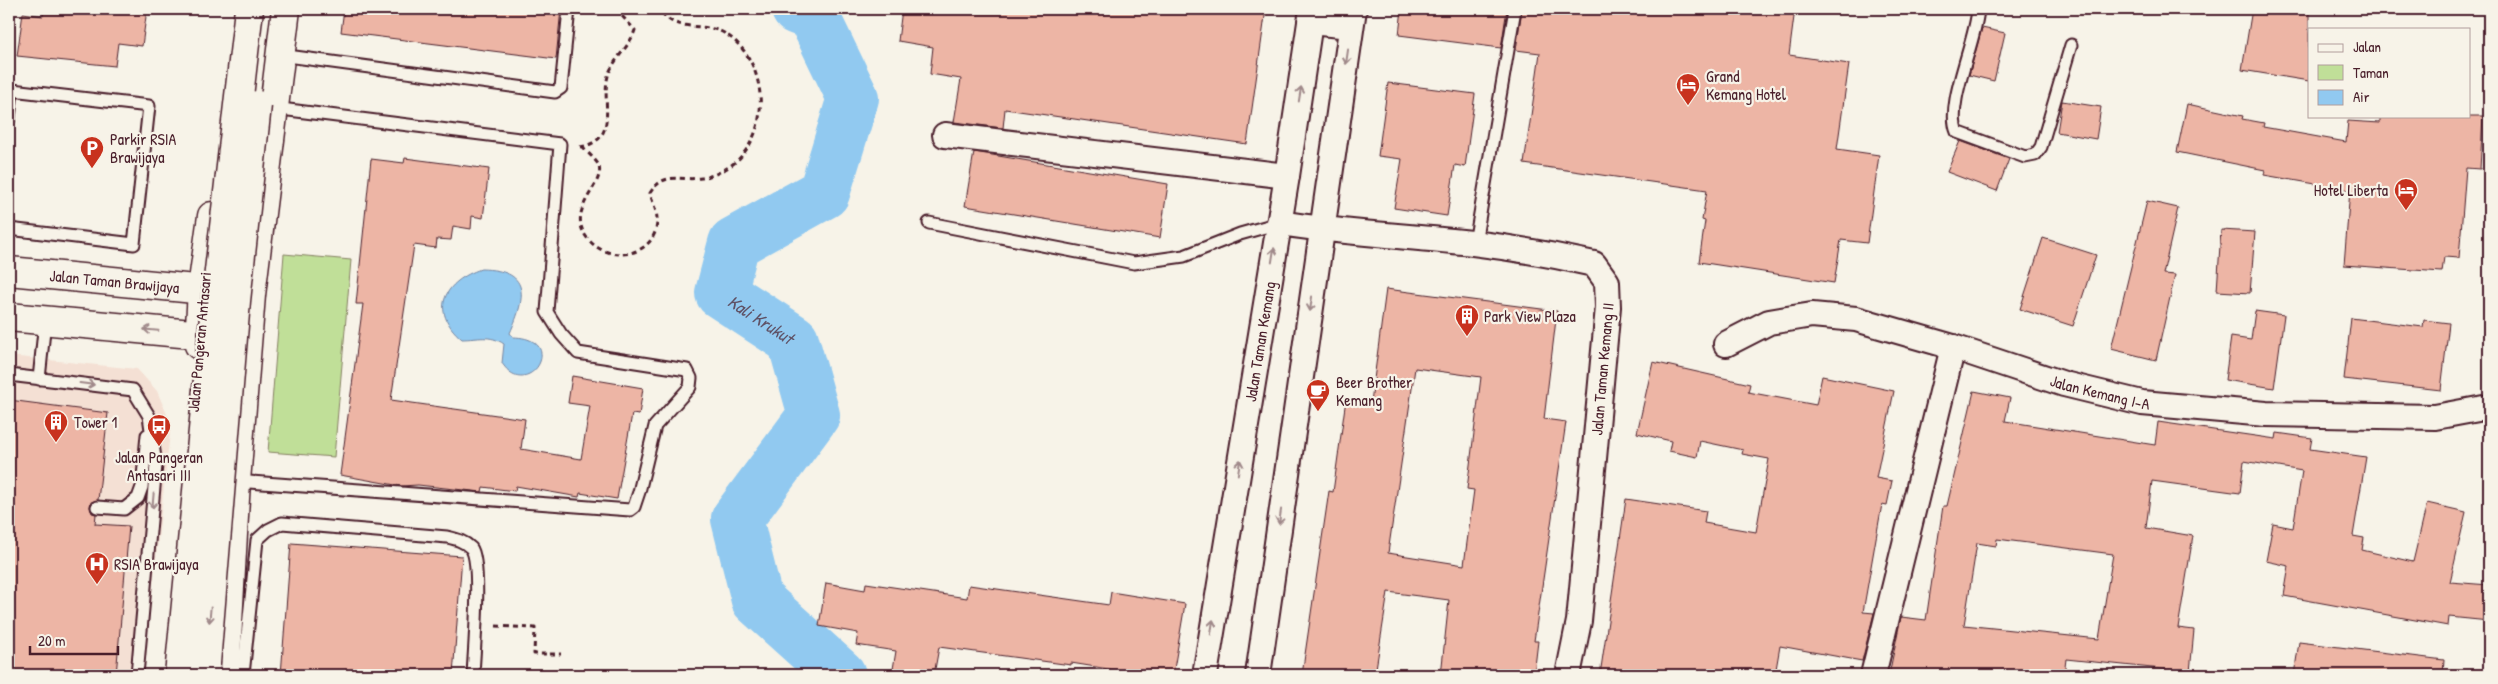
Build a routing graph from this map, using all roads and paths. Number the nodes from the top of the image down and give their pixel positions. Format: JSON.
{"nodes":[{"id":1,"x":236,"y":9,"type":"edge"},
{"id":2,"x":249,"y":9,"type":"edge"},
{"id":3,"x":268,"y":9,"type":"edge"},
{"id":4,"x":286,"y":9,"type":"edge"},
{"id":5,"x":569,"y":9,"type":"edge"},
{"id":6,"x":619,"y":9,"type":"edge"},
{"id":7,"x":660,"y":9,"type":"edge"},
{"id":8,"x":1515,"y":9,"type":"edge"},
{"id":9,"x":1978,"y":9,"type":"edge"},
{"id":10,"x":1311,"y":15,"type":"edge"},
{"id":11,"x":1353,"y":18,"type":"edge"},
{"id":12,"x":2071,"y":45,"type":"dead end"},
{"id":13,"x":280,"y":55,"type":"junction"},
{"id":14,"x":273,"y":108,"type":"junction"},
{"id":15,"x":9,"y":119,"type":"edge"},
{"id":16,"x":945,"y":135,"type":"dead end"},
{"id":17,"x":1287,"y":176,"type":"junction"},
{"id":18,"x":929,"y":223,"type":"dead end"},
{"id":19,"x":1279,"y":223,"type":"junction"},
{"id":20,"x":9,"y":229,"type":"edge"},
{"id":21,"x":1322,"y":230,"type":"junction"},
{"id":22,"x":1474,"y":243,"type":"junction"},
{"id":23,"x":9,"y":271,"type":"edge"},
{"id":24,"x":202,"y":289,"type":"junction"},
{"id":25,"x":251,"y":295,"type":"junction"},
{"id":26,"x":9,"y":317,"type":"edge"},
{"id":27,"x":45,"y":320,"type":"junction"},
{"id":28,"x":200,"y":334,"type":"junction"},
{"id":29,"x":247,"y":339,"type":"junction"},
{"id":30,"x":1726,"y":344,"type":"dead end"},
{"id":31,"x":1953,"y":346,"type":"junction"},
{"id":32,"x":9,"y":375,"type":"edge"},
{"id":33,"x":39,"y":379,"type":"junction"},
{"id":34,"x":2489,"y":407,"type":"edge"},
{"id":35,"x":149,"y":416,"type":"junction"},
{"id":36,"x":236,"y":480,"type":"junction"},
{"id":37,"x":97,"y":507,"type":"dead end"},
{"id":38,"x":476,"y":625,"type":"junction"},
{"id":39,"x":560,"y":654,"type":"dead end"},
{"id":40,"x":138,"y":675,"type":"edge"},
{"id":41,"x":169,"y":675,"type":"edge"},
{"id":42,"x":179,"y":675,"type":"edge"},
{"id":43,"x":205,"y":675,"type":"edge"},
{"id":44,"x":225,"y":675,"type":"edge"},
{"id":45,"x":242,"y":675,"type":"edge"},
{"id":46,"x":473,"y":675,"type":"edge"},
{"id":47,"x":1204,"y":675,"type":"edge"},
{"id":48,"x":1258,"y":675,"type":"edge"},
{"id":49,"x":1568,"y":675,"type":"edge"},
{"id":50,"x":1873,"y":675,"type":"edge"}],
"edges":[{"from":1,"to":24,"type":"main road","name":"Jalan Pangeran Antasari"},
{"from":2,"to":42,"type":"main road","bridge":true},
{"from":3,"to":43,"type":"main road","one_way":true,"bridge":true},
{"from":4,"to":13,"type":"main road"},
{"from":5,"to":13,"type":"lane"},
{"from":6,"to":7,"type":"path"},
{"from":8,"to":22,"type":"lane"},
{"from":9,"to":12,"type":"lane"},
{"from":10,"to":11,"type":"street"},
{"from":17,"to":10,"type":"street","name":"Jalan Taman Kemang","one_way":true},
{"from":11,"to":21,"type":"street","one_way":true},
{"from":13,"to":14,"type":"main road"},
{"from":14,"to":25,"type":"main road"},
{"from":14,"to":36,"type":"lane"},
{"from":15,"to":20,"type":"lane"},
{"from":16,"to":17,"type":"street"},
{"from":17,"to":19,"type":"street","name":"Jalan Taman Kemang"},
{"from":18,"to":19,"type":"lane"},
{"from":19,"to":21,"type":"street","name":"Jalan Taman Kemang II"},
{"from":47,"to":19,"type":"street","name":"Jalan Taman Kemang","one_way":true},
{"from":21,"to":22,"type":"street","name":"Jalan Taman Kemang II"},
{"from":21,"to":48,"type":"street","one_way":true},
{"from":22,"to":49,"type":"street","name":"Jalan Taman Kemang II"},
{"from":23,"to":24,"type":"main road","name":"Jalan Taman Brawijaya"},
{"from":24,"to":25,"type":"main road","name":"Jalan Taman Brawijaya"},
{"from":24,"to":28,"type":"main road","name":"Jalan Pangeran Antasari"},
{"from":25,"to":29,"type":"main road"},
{"from":26,"to":27,"type":"main road"},
{"from":28,"to":27,"type":"main road","one_way":true},
{"from":27,"to":33,"type":"lane"},
{"from":28,"to":29,"type":"main road"},
{"from":28,"to":41,"type":"main road","name":"Jalan Pangeran Antasari"},
{"from":29,"to":36,"type":"main road"},
{"from":30,"to":31,"type":"street","name":"Jalan Kemang I-A"},
{"from":31,"to":34,"type":"street","name":"Jalan Kemang I-A"},
{"from":31,"to":50,"type":"street"},
{"from":32,"to":33,"type":"lane"},
{"from":33,"to":35,"type":"lane","one_way":true},
{"from":35,"to":37,"type":"lane"},
{"from":35,"to":40,"type":"lane","one_way":true},
{"from":36,"to":44,"type":"main road"},
{"from":38,"to":39,"type":"path"},
{"from":38,"to":45,"type":"lane"},
{"from":38,"to":46,"type":"lane"}]}
